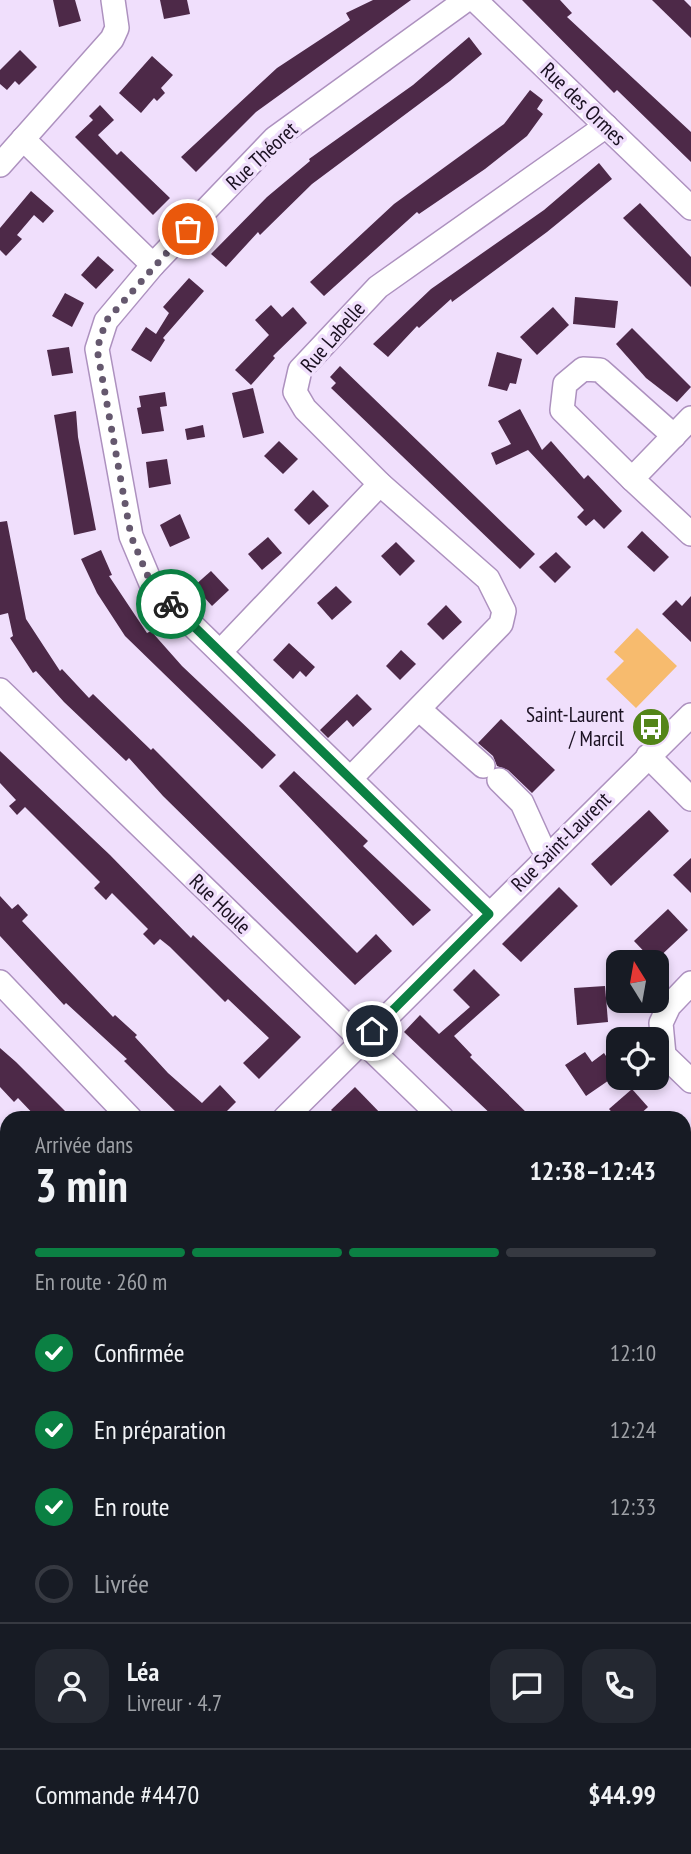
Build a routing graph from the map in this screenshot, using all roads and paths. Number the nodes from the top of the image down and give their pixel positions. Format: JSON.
{"nodes":[{"id":1,"x":113,"y":0,"type":"edge"},
{"id":2,"x":466,"y":0,"type":"edge"},
{"id":3,"x":475,"y":0,"type":"edge"},
{"id":4,"x":606,"y":126,"type":"junction"},
{"id":5,"x":23,"y":139,"type":"junction"},
{"id":6,"x":0,"y":165,"type":"edge"},
{"id":7,"x":691,"y":208,"type":"edge"},
{"id":8,"x":153,"y":265,"type":"junction"},
{"id":9,"x":691,"y":418,"type":"edge"},
{"id":10,"x":674,"y":436,"type":"junction"},
{"id":11,"x":632,"y":479,"type":"junction"},
{"id":12,"x":380,"y":484,"type":"junction"},
{"id":13,"x":691,"y":534,"type":"edge"},
{"id":14,"x":220,"y":652,"type":"junction"},
{"id":15,"x":0,"y":690,"type":"edge"},
{"id":16,"x":420,"y":710,"type":"junction"},
{"id":17,"x":689,"y":720,"type":"edge"},
{"id":18,"x":648,"y":756,"type":"junction"},
{"id":19,"x":351,"y":778,"type":"junction"},
{"id":20,"x":691,"y":799,"type":"edge"},
{"id":21,"x":549,"y":854,"type":"junction"},
{"id":22,"x":489,"y":914,"type":"junction"},
{"id":23,"x":0,"y":982,"type":"edge"},
{"id":24,"x":691,"y":983,"type":"edge"},
{"id":25,"x":361,"y":1041,"type":"junction"},
{"id":26,"x":691,"y":1081,"type":"edge"},
{"id":27,"x":123,"y":1111,"type":"edge"},
{"id":28,"x":292,"y":1111,"type":"edge"},
{"id":29,"x":435,"y":1111,"type":"edge"}],
"edges":[{"from":1,"to":5,"type":"street"},
{"from":2,"to":8,"type":"street","name":"Rue Théoret"},
{"from":3,"to":4,"type":"street","name":"Rue des Ormes"},
{"from":4,"to":7,"type":"street","name":"Rue des Ormes"},
{"from":4,"to":12,"type":"street","name":"Rue Labelle"},
{"from":5,"to":6,"type":"street"},
{"from":5,"to":8,"type":"street"},
{"from":8,"to":14,"type":"street","name":"Rue Théoret"},
{"from":9,"to":10,"type":"street"},
{"from":10,"to":11,"type":"street"},
{"from":10,"to":11,"type":"street"},
{"from":11,"to":13,"type":"street"},
{"from":12,"to":14,"type":"street"},
{"from":12,"to":16,"type":"street","name":"Rue Labelle"},
{"from":14,"to":19,"type":"street","name":"Rue Théoret"},
{"from":15,"to":25,"type":"street","name":"Rue Houle"},
{"from":16,"to":19,"type":"street"},
{"from":16,"to":21,"type":"street"},
{"from":17,"to":18,"type":"street","name":"Rue Saint-Laurent"},
{"from":18,"to":20,"type":"street"},
{"from":18,"to":21,"type":"street","name":"Rue Saint-Laurent"},
{"from":19,"to":22,"type":"street","name":"Rue Théoret"},
{"from":21,"to":22,"type":"street","name":"Rue Saint-Laurent"},
{"from":22,"to":25,"type":"street","name":"Rue Saint-Laurent"},
{"from":23,"to":27,"type":"street"},
{"from":24,"to":26,"type":"street"},
{"from":25,"to":28,"type":"street","name":"Rue Saint-Laurent"},
{"from":25,"to":29,"type":"street","name":"Rue Houle"}]}
